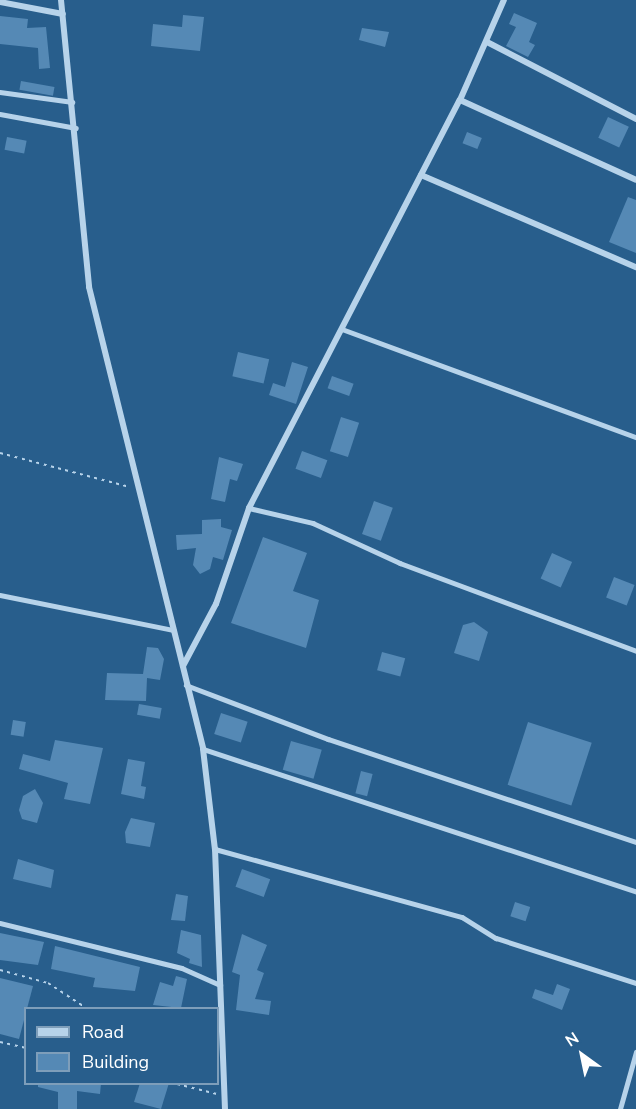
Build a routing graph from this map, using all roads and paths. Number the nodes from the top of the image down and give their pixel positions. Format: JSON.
{"nodes":[{"id":1,"x":61,"y":0,"type":"edge"},
{"id":2,"x":504,"y":0,"type":"edge"},
{"id":3,"x":0,"y":2,"type":"edge"},
{"id":4,"x":63,"y":14,"type":"junction"},
{"id":5,"x":487,"y":42,"type":"junction"},
{"id":6,"x":0,"y":92,"type":"edge"},
{"id":7,"x":460,"y":100,"type":"junction"},
{"id":8,"x":72,"y":102,"type":"junction"},
{"id":9,"x":0,"y":114,"type":"edge"},
{"id":10,"x":636,"y":119,"type":"edge"},
{"id":11,"x":76,"y":128,"type":"junction"},
{"id":12,"x":421,"y":175,"type":"junction"},
{"id":13,"x":636,"y":180,"type":"edge"},
{"id":14,"x":636,"y":267,"type":"edge"},
{"id":15,"x":342,"y":329,"type":"junction"},
{"id":16,"x":636,"y":437,"type":"edge"},
{"id":17,"x":0,"y":453,"type":"edge"},
{"id":18,"x":139,"y":489,"type":"junction"},
{"id":19,"x":249,"y":508,"type":"junction"},
{"id":20,"x":0,"y":595,"type":"edge"},
{"id":21,"x":174,"y":630,"type":"junction"},
{"id":22,"x":636,"y":651,"type":"edge"},
{"id":23,"x":183,"y":667,"type":"junction"},
{"id":24,"x":186,"y":685,"type":"junction"},
{"id":25,"x":203,"y":749,"type":"junction"},
{"id":26,"x":636,"y":842,"type":"edge"},
{"id":27,"x":215,"y":849,"type":"junction"},
{"id":28,"x":636,"y":891,"type":"edge"},
{"id":29,"x":0,"y":923,"type":"edge"},
{"id":30,"x":0,"y":970,"type":"edge"},
{"id":31,"x":636,"y":983,"type":"edge"},
{"id":32,"x":220,"y":986,"type":"junction"},
{"id":33,"x":84,"y":1007,"type":"edge"},
{"id":34,"x":0,"y":1042,"type":"edge"},
{"id":35,"x":24,"y":1048,"type":"edge"},
{"id":36,"x":636,"y":1052,"type":"edge"},
{"id":37,"x":184,"y":1085,"type":"edge"},
{"id":38,"x":225,"y":1097,"type":"junction"},
{"id":39,"x":225,"y":1109,"type":"edge"},
{"id":40,"x":620,"y":1109,"type":"edge"}],
"edges":[{"from":1,"to":4,"type":"street"},
{"from":2,"to":5,"type":"street"},
{"from":3,"to":4,"type":"street"},
{"from":4,"to":8,"type":"street"},
{"from":5,"to":7,"type":"street"},
{"from":5,"to":10,"type":"street"},
{"from":6,"to":8,"type":"lane"},
{"from":7,"to":12,"type":"street"},
{"from":7,"to":13,"type":"street"},
{"from":8,"to":11,"type":"street"},
{"from":9,"to":11,"type":"lane"},
{"from":11,"to":18,"type":"street"},
{"from":12,"to":14,"type":"street"},
{"from":12,"to":15,"type":"street"},
{"from":15,"to":16,"type":"lane"},
{"from":15,"to":19,"type":"street"},
{"from":17,"to":18,"type":"path"},
{"from":18,"to":21,"type":"street"},
{"from":19,"to":22,"type":"lane"},
{"from":19,"to":23,"type":"street"},
{"from":20,"to":21,"type":"lane"},
{"from":21,"to":23,"type":"street"},
{"from":23,"to":24,"type":"street"},
{"from":24,"to":25,"type":"street"},
{"from":24,"to":26,"type":"lane"},
{"from":25,"to":27,"type":"street"},
{"from":25,"to":28,"type":"lane"},
{"from":27,"to":31,"type":"lane"},
{"from":27,"to":32,"type":"street"},
{"from":29,"to":32,"type":"lane"},
{"from":30,"to":33,"type":"path"},
{"from":32,"to":38,"type":"street"},
{"from":34,"to":35,"type":"path"},
{"from":36,"to":40,"type":"lane"},
{"from":37,"to":38,"type":"path"},
{"from":38,"to":39,"type":"street"}]}
